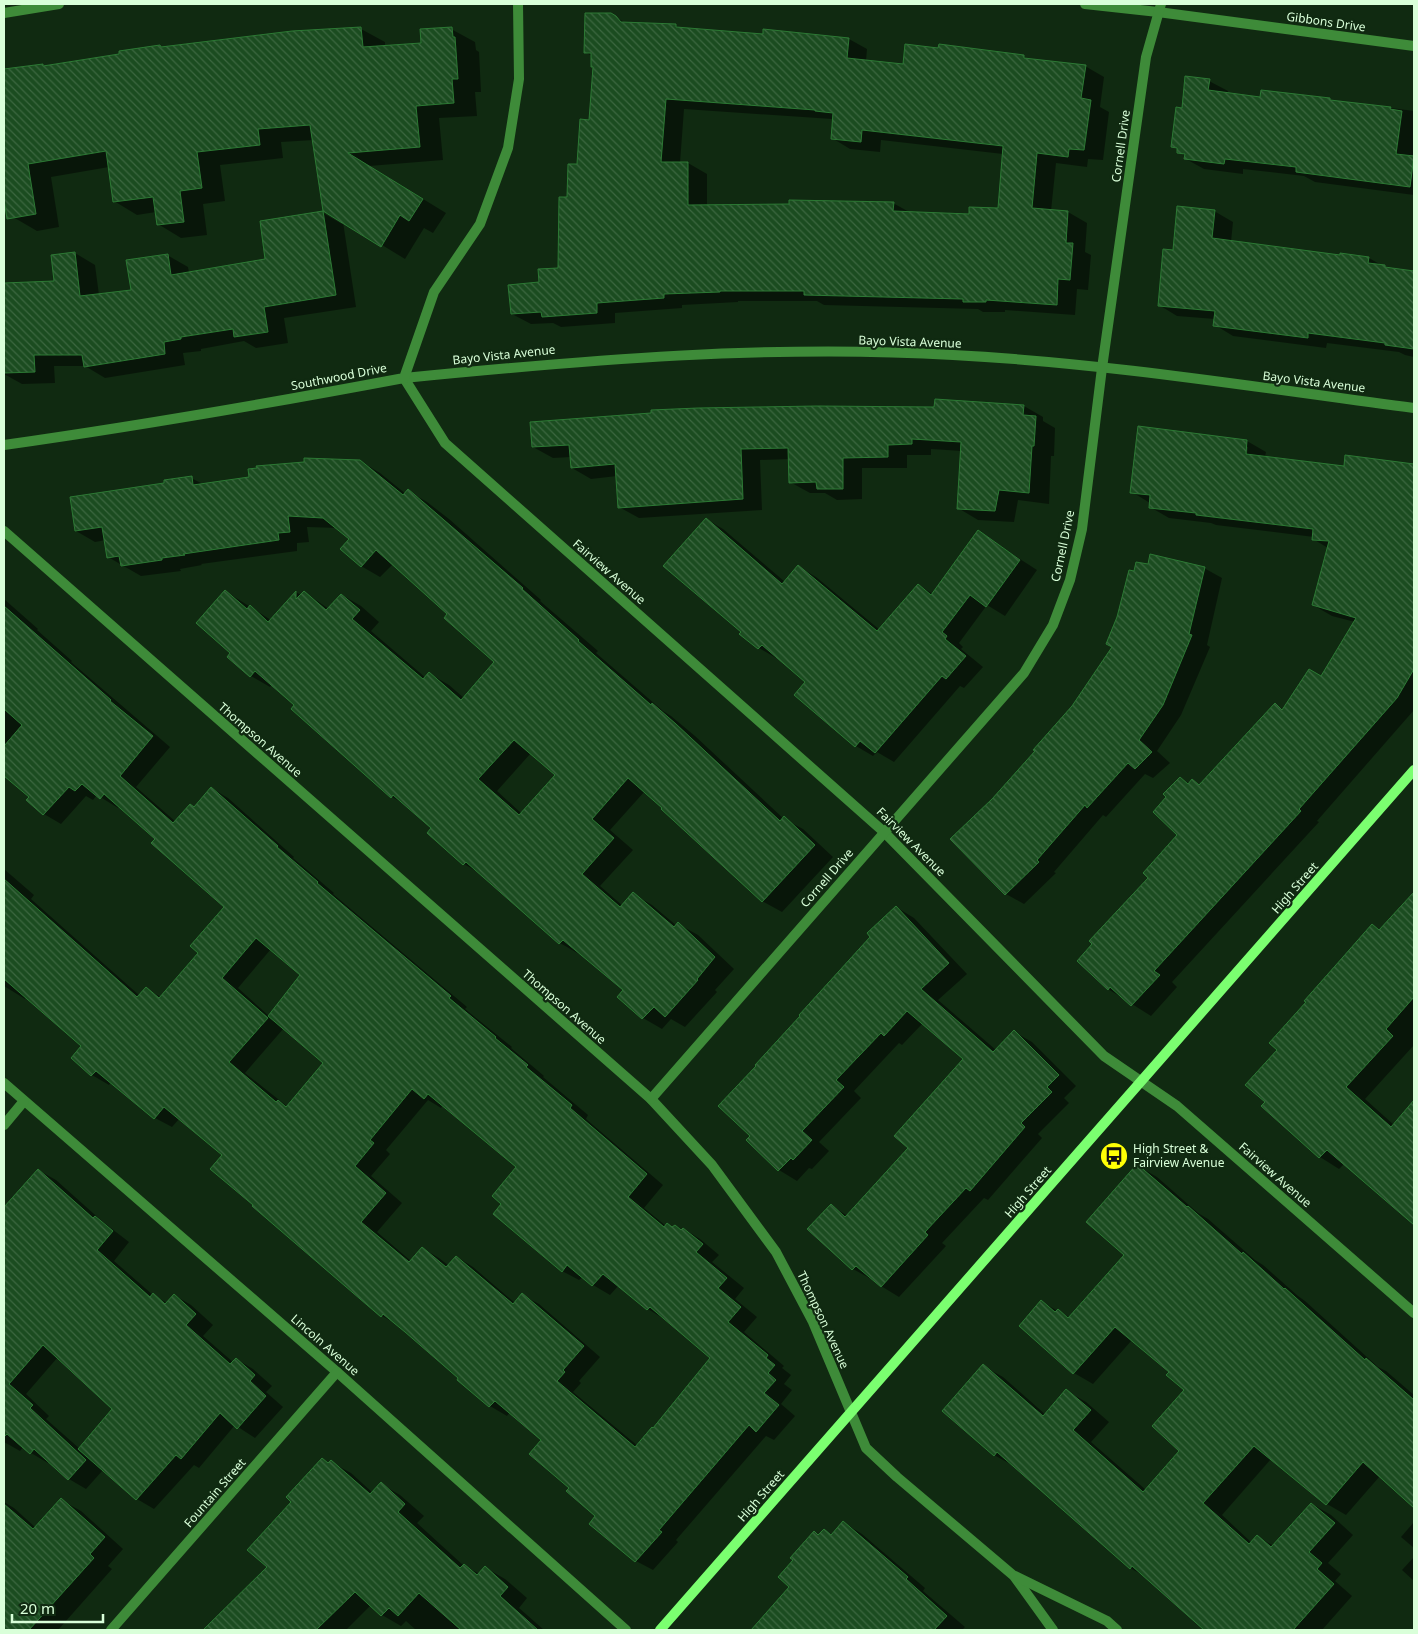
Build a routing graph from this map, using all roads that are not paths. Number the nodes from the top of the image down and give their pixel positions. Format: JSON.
{"nodes":[{"id":1,"x":59,"y":4,"type":"edge"},
{"id":2,"x":518,"y":4,"type":"edge"},
{"id":3,"x":1085,"y":4,"type":"edge"},
{"id":4,"x":1160,"y":8,"type":"edge"},
{"id":5,"x":4,"y":13,"type":"edge"},
{"id":6,"x":1414,"y":46,"type":"edge"},
{"id":7,"x":1102,"y":368,"type":"junction"},
{"id":8,"x":404,"y":378,"type":"junction"},
{"id":9,"x":1414,"y":408,"type":"edge"},
{"id":10,"x":4,"y":445,"type":"edge"},
{"id":11,"x":4,"y":531,"type":"edge"},
{"id":12,"x":1414,"y":770,"type":"edge"},
{"id":13,"x":884,"y":832,"type":"junction"},
{"id":14,"x":1141,"y":1082,"type":"junction"},
{"id":15,"x":4,"y":1083,"type":"edge"},
{"id":16,"x":651,"y":1099,"type":"junction"},
{"id":17,"x":24,"y":1101,"type":"junction"},
{"id":18,"x":4,"y":1125,"type":"edge"},
{"id":19,"x":1414,"y":1313,"type":"edge"},
{"id":20,"x":337,"y":1372,"type":"junction"},
{"id":21,"x":851,"y":1412,"type":"junction"},
{"id":22,"x":1014,"y":1576,"type":"junction"},
{"id":23,"x":111,"y":1630,"type":"edge"},
{"id":24,"x":626,"y":1630,"type":"edge"},
{"id":25,"x":660,"y":1630,"type":"edge"},
{"id":26,"x":1053,"y":1630,"type":"edge"},
{"id":27,"x":1117,"y":1630,"type":"edge"}],
"edges":[{"from":1,"to":5,"type":"street"},
{"from":2,"to":8,"type":"street","name":"Southwood Drive"},
{"from":3,"to":4,"type":"street","name":"Gibbons Drive"},
{"from":4,"to":6,"type":"street","name":"Gibbons Drive"},
{"from":4,"to":7,"type":"street","name":"Cornell Drive"},
{"from":7,"to":8,"type":"street","name":"Bayo Vista Avenue"},
{"from":7,"to":9,"type":"street","name":"Bayo Vista Avenue"},
{"from":7,"to":13,"type":"street","name":"Cornell Drive"},
{"from":8,"to":10,"type":"street","name":"Southwood Drive"},
{"from":8,"to":13,"type":"street","name":"Fairview Avenue"},
{"from":11,"to":16,"type":"street","name":"Thompson Avenue"},
{"from":12,"to":14,"type":"main road","name":"High Street"},
{"from":13,"to":14,"type":"street","name":"Fairview Avenue"},
{"from":13,"to":16,"type":"street","name":"Cornell Drive"},
{"from":14,"to":19,"type":"street","name":"Fairview Avenue"},
{"from":14,"to":21,"type":"main road","name":"High Street"},
{"from":15,"to":17,"type":"street","name":"Lincoln Avenue"},
{"from":16,"to":21,"type":"street","name":"Thompson Avenue"},
{"from":17,"to":18,"type":"street"},
{"from":17,"to":20,"type":"street","name":"Lincoln Avenue"},
{"from":20,"to":23,"type":"street","name":"Fountain Street"},
{"from":20,"to":24,"type":"street","name":"Lincoln Avenue"},
{"from":21,"to":22,"type":"street","name":"Thompson Avenue"},
{"from":21,"to":25,"type":"main road","name":"High Street"},
{"from":22,"to":26,"type":"street","name":"Thompson Avenue"},
{"from":22,"to":27,"type":"street","name":"Thompson Avenue"}]}
